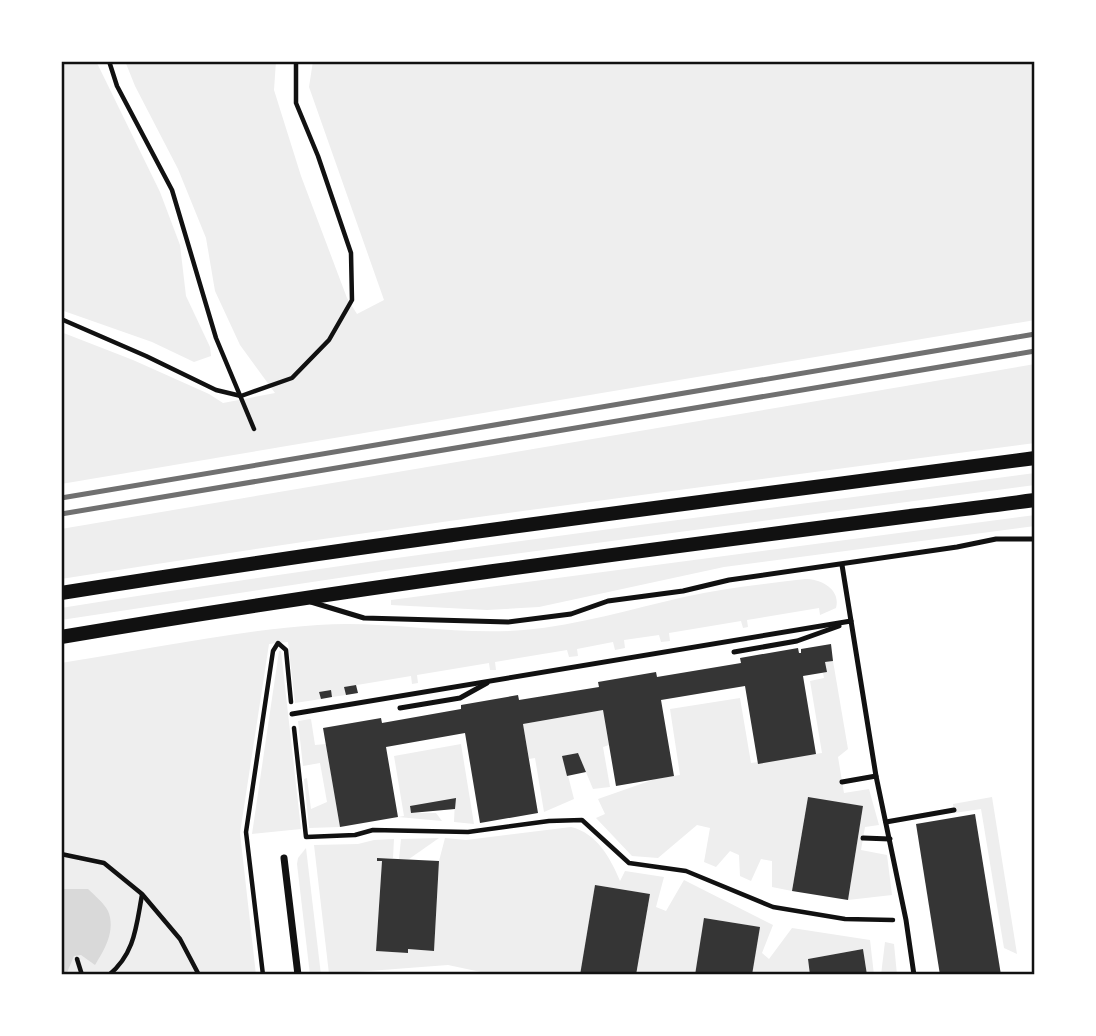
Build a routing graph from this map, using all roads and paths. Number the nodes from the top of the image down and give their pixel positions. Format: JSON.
{"nodes":[{"id":1,"x":109,"y":61,"type":"edge"},
{"id":2,"x":296,"y":61,"type":"edge"},
{"id":3,"x":61,"y":319,"type":"edge"},
{"id":4,"x":241,"y":396,"type":"junction"},
{"id":5,"x":254,"y":429,"type":"dead end"},
{"id":6,"x":1035,"y":458,"type":"edge"},
{"id":7,"x":1035,"y":500,"type":"edge"},
{"id":8,"x":1035,"y":539,"type":"edge"},
{"id":9,"x":842,"y":565,"type":"junction"},
{"id":10,"x":61,"y":593,"type":"edge"},
{"id":11,"x":301,"y":599,"type":"junction"},
{"id":12,"x":851,"y":621,"type":"junction"},
{"id":13,"x":61,"y":637,"type":"edge"},
{"id":14,"x":734,"y":652,"type":"dead end"},
{"id":15,"x":492,"y":680,"type":"junction"},
{"id":16,"x":400,"y":708,"type":"dead end"},
{"id":17,"x":292,"y":713,"type":"junction"},
{"id":18,"x":876,"y":776,"type":"junction"},
{"id":19,"x":842,"y":782,"type":"dead end"},
{"id":20,"x":954,"y":810,"type":"dead end"},
{"id":21,"x":886,"y":822,"type":"junction"},
{"id":22,"x":863,"y":838,"type":"dead end"},
{"id":23,"x":890,"y":839,"type":"junction"},
{"id":24,"x":61,"y":854,"type":"edge"},
{"id":25,"x":284,"y":858,"type":"dead end"},
{"id":26,"x":142,"y":894,"type":"junction"},
{"id":27,"x":906,"y":920,"type":"junction"},
{"id":28,"x":77,"y":959,"type":"dead end"},
{"id":29,"x":82,"y":975,"type":"edge"},
{"id":30,"x":109,"y":975,"type":"edge"},
{"id":31,"x":199,"y":975,"type":"edge"},
{"id":32,"x":263,"y":975,"type":"edge"},
{"id":33,"x":298,"y":975,"type":"edge"},
{"id":34,"x":914,"y":975,"type":"edge"}],
"edges":[{"from":1,"to":4,"type":"path"},
{"from":2,"to":4,"type":"path"},
{"from":3,"to":4,"type":"path"},
{"from":4,"to":5,"type":"path"},
{"from":6,"to":10,"type":"main road"},
{"from":7,"to":11,"type":"main road"},
{"from":8,"to":9,"type":"lane"},
{"from":9,"to":11,"type":"lane"},
{"from":9,"to":12,"type":"lane"},
{"from":11,"to":13,"type":"main road"},
{"from":12,"to":14,"type":"lane"},
{"from":12,"to":15,"type":"lane"},
{"from":12,"to":18,"type":"lane"},
{"from":15,"to":16,"type":"lane"},
{"from":15,"to":17,"type":"lane"},
{"from":17,"to":27,"type":"path"},
{"from":17,"to":32,"type":"path"},
{"from":18,"to":19,"type":"lane"},
{"from":18,"to":21,"type":"lane"},
{"from":20,"to":21,"type":"lane"},
{"from":21,"to":23,"type":"lane"},
{"from":22,"to":23,"type":"lane"},
{"from":23,"to":27,"type":"lane"},
{"from":24,"to":26,"type":"path"},
{"from":25,"to":33,"type":"street"},
{"from":26,"to":30,"type":"path"},
{"from":26,"to":31,"type":"path"},
{"from":27,"to":34,"type":"lane"},
{"from":28,"to":29,"type":"path"}]}
